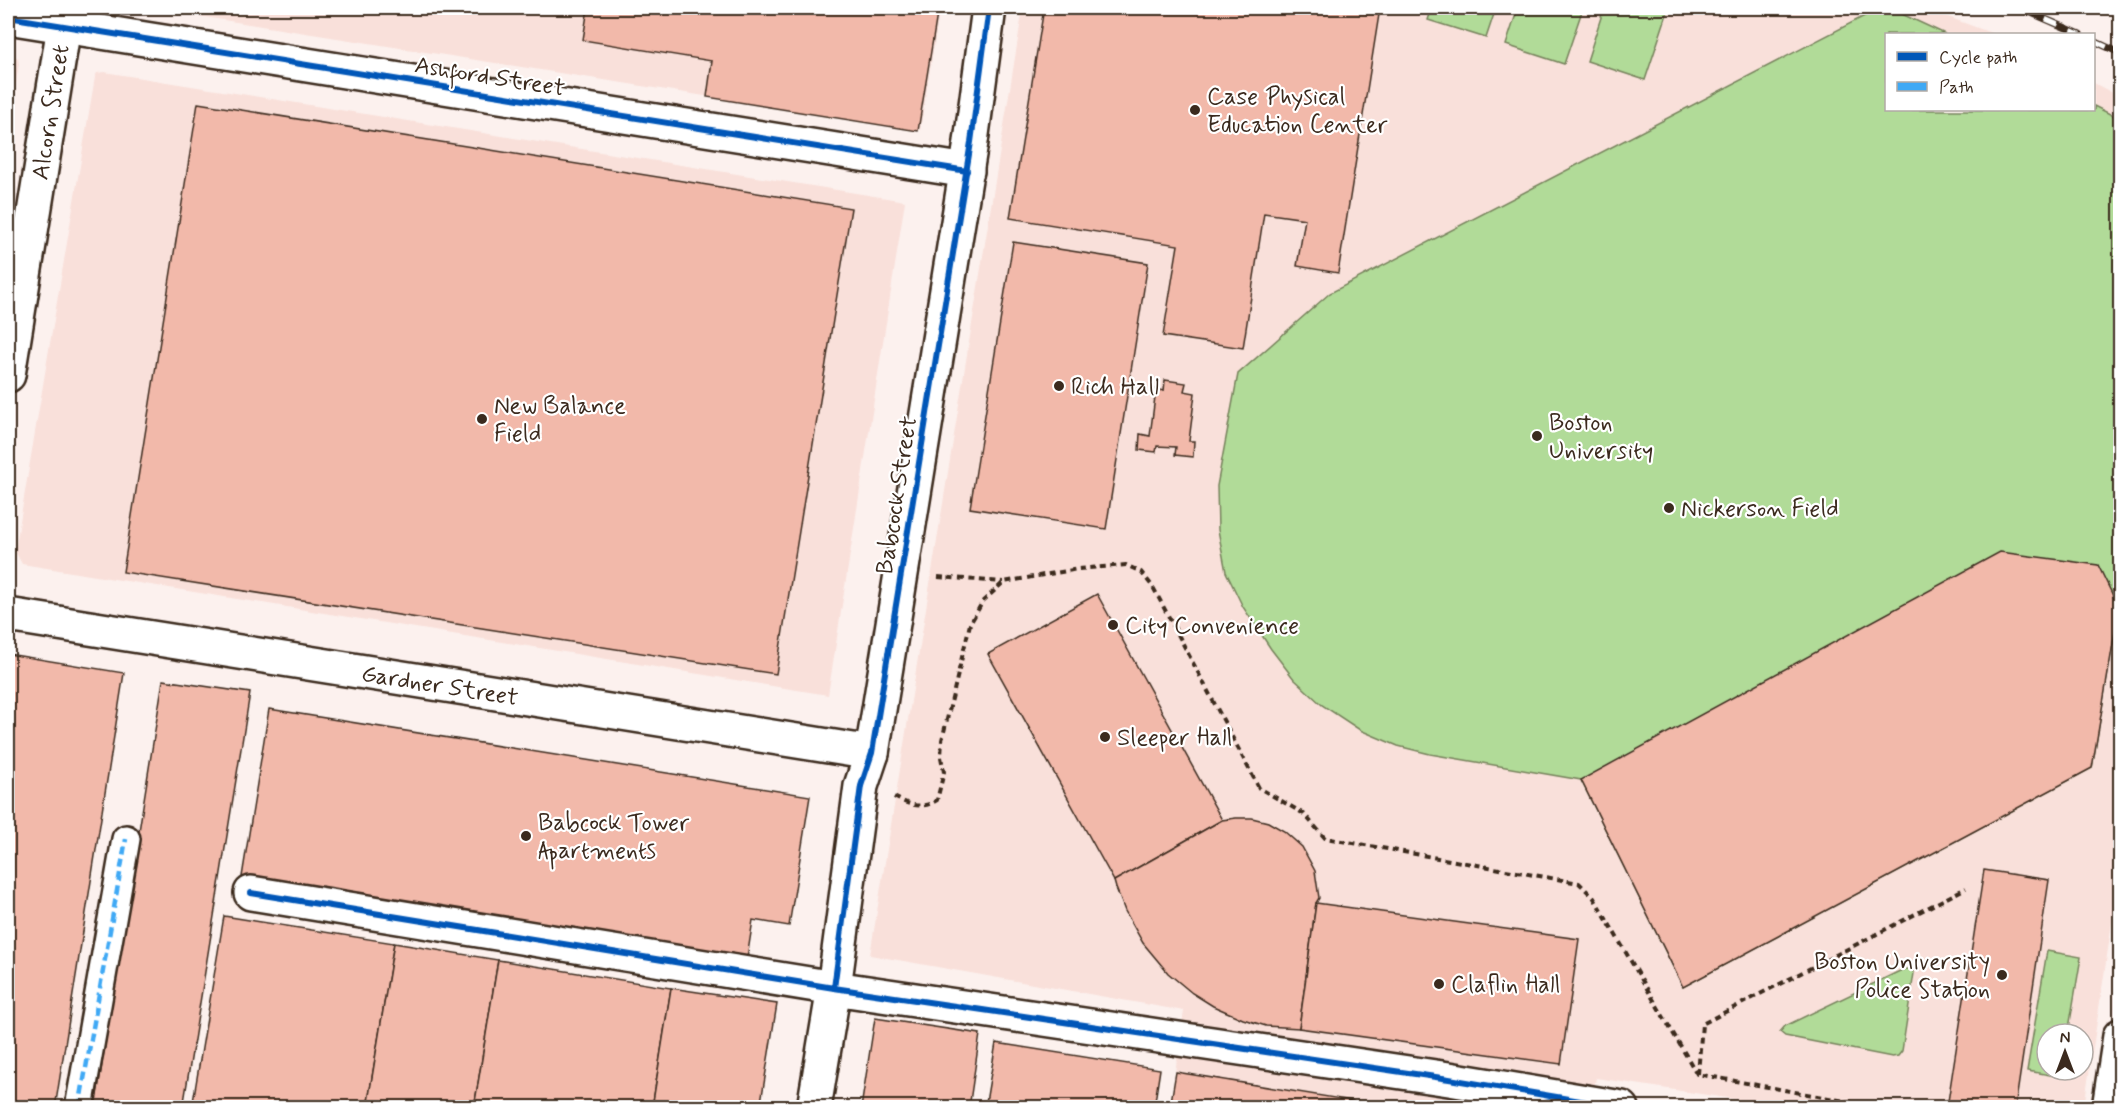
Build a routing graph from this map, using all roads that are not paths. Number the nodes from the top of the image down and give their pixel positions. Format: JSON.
{"nodes":[{"id":1,"x":989,"y":8,"type":"edge"},
{"id":2,"x":8,"y":17,"type":"edge"},
{"id":3,"x":64,"y":26,"type":"junction"},
{"id":4,"x":967,"y":171,"type":"junction"},
{"id":5,"x":8,"y":375,"type":"edge"},
{"id":6,"x":8,"y":615,"type":"edge"},
{"id":7,"x":872,"y":753,"type":"junction"},
{"id":8,"x":126,"y":839,"type":"dead end"},
{"id":9,"x":250,"y":893,"type":"dead end"},
{"id":10,"x":834,"y":988,"type":"junction"},
{"id":11,"x":2121,"y":1036,"type":"edge"},
{"id":12,"x":79,"y":1107,"type":"edge"},
{"id":13,"x":814,"y":1107,"type":"edge"},
{"id":14,"x":1622,"y":1107,"type":"edge"},
{"id":15,"x":2109,"y":1107,"type":"edge"}],
"edges":[{"from":1,"to":4,"type":"street","name":"Babcock Street"},
{"from":2,"to":3,"type":"street","name":"Ashford Street"},
{"from":3,"to":4,"type":"street","name":"Ashford Street"},
{"from":3,"to":5,"type":"street","name":"Alcorn Street"},
{"from":4,"to":7,"type":"street","name":"Babcock Street"},
{"from":6,"to":7,"type":"street","name":"Gardner Street"},
{"from":7,"to":10,"type":"street","name":"Babcock Street"},
{"from":8,"to":12,"type":"street"},
{"from":9,"to":10,"type":"street"},
{"from":10,"to":13,"type":"street","name":"Babcock Street"},
{"from":10,"to":14,"type":"street"},
{"from":11,"to":15,"type":"street"}]}
